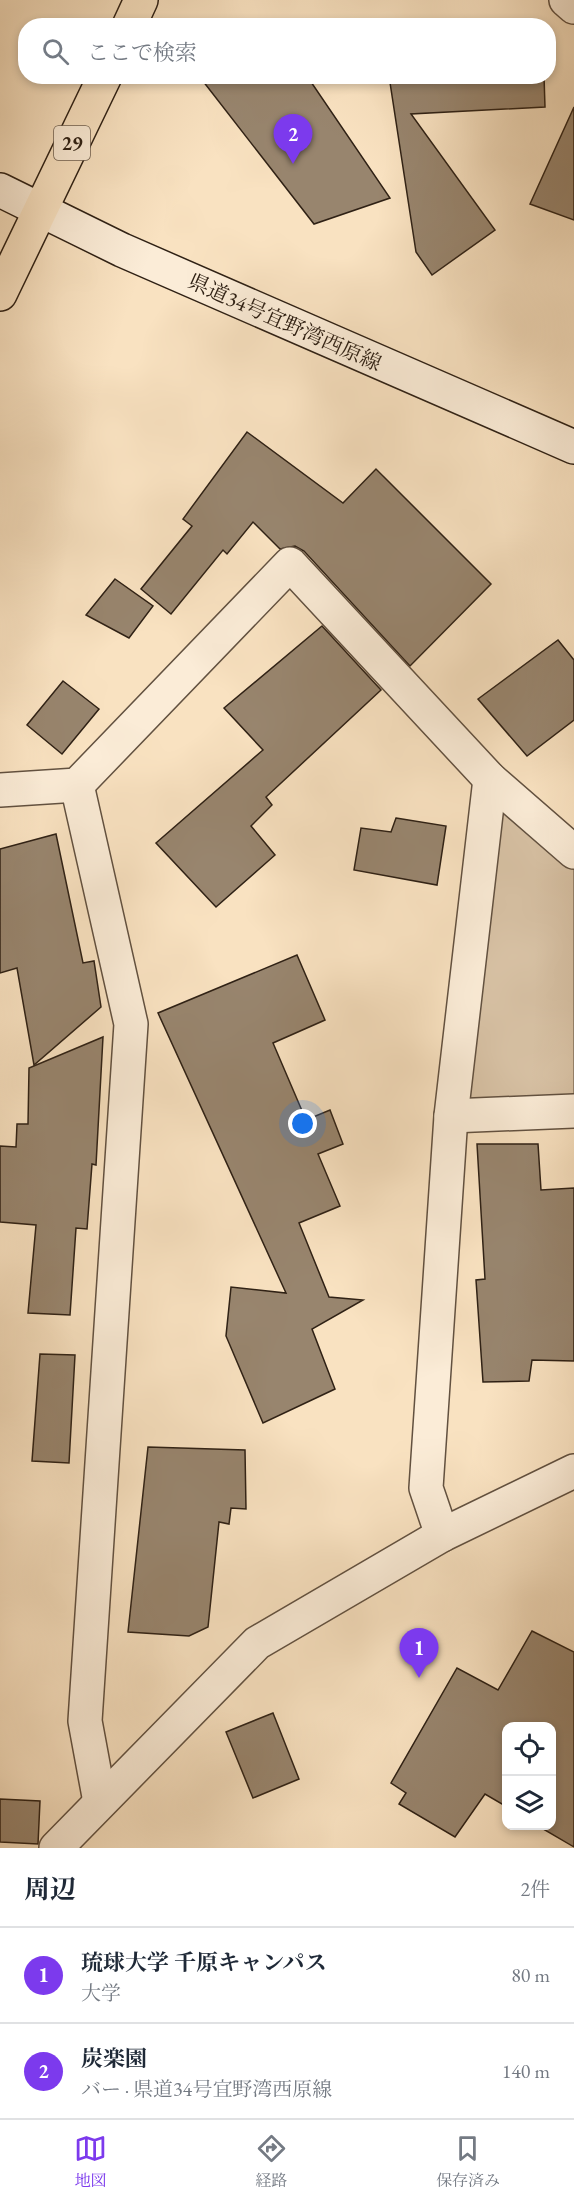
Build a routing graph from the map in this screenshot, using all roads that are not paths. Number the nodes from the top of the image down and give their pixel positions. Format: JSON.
{"nodes":[{"id":1,"x":141,"y":0,"type":"edge"},
{"id":2,"x":566,"y":0,"type":"edge"},
{"id":3,"x":574,"y":7,"type":"edge"},
{"id":4,"x":133,"y":18,"type":"edge"},
{"id":5,"x":101,"y":84,"type":"edge"},
{"id":6,"x":0,"y":190,"type":"edge"},
{"id":7,"x":40,"y":210,"type":"junction"},
{"id":8,"x":0,"y":294,"type":"edge"},
{"id":9,"x":574,"y":447,"type":"edge"},
{"id":10,"x":490,"y":779,"type":"junction"},
{"id":11,"x":77,"y":785,"type":"junction"},
{"id":12,"x":0,"y":790,"type":"edge"},
{"id":13,"x":574,"y":852,"type":"edge"},
{"id":14,"x":574,"y":1111,"type":"edge"},
{"id":15,"x":451,"y":1116,"type":"junction"},
{"id":16,"x":574,"y":1471,"type":"edge"},
{"id":17,"x":442,"y":1535,"type":"junction"},
{"id":18,"x":100,"y":1802,"type":"junction"},
{"id":19,"x":56,"y":1848,"type":"edge"}],
"edges":[{"from":1,"to":4,"type":"main road"},
{"from":2,"to":3,"type":"street"},
{"from":5,"to":7,"type":"main road","number":"29"},
{"from":6,"to":7,"type":"street","name":"県道34号宜野湾西原線"},
{"from":7,"to":8,"type":"main road","number":"29"},
{"from":7,"to":9,"type":"street","name":"県道34号宜野湾西原線"},
{"from":10,"to":11,"type":"street"},
{"from":10,"to":13,"type":"street"},
{"from":10,"to":15,"type":"street"},
{"from":11,"to":12,"type":"street"},
{"from":11,"to":18,"type":"street"},
{"from":14,"to":15,"type":"street"},
{"from":15,"to":17,"type":"street"},
{"from":16,"to":17,"type":"street"},
{"from":17,"to":18,"type":"street"},
{"from":18,"to":19,"type":"street"}]}
